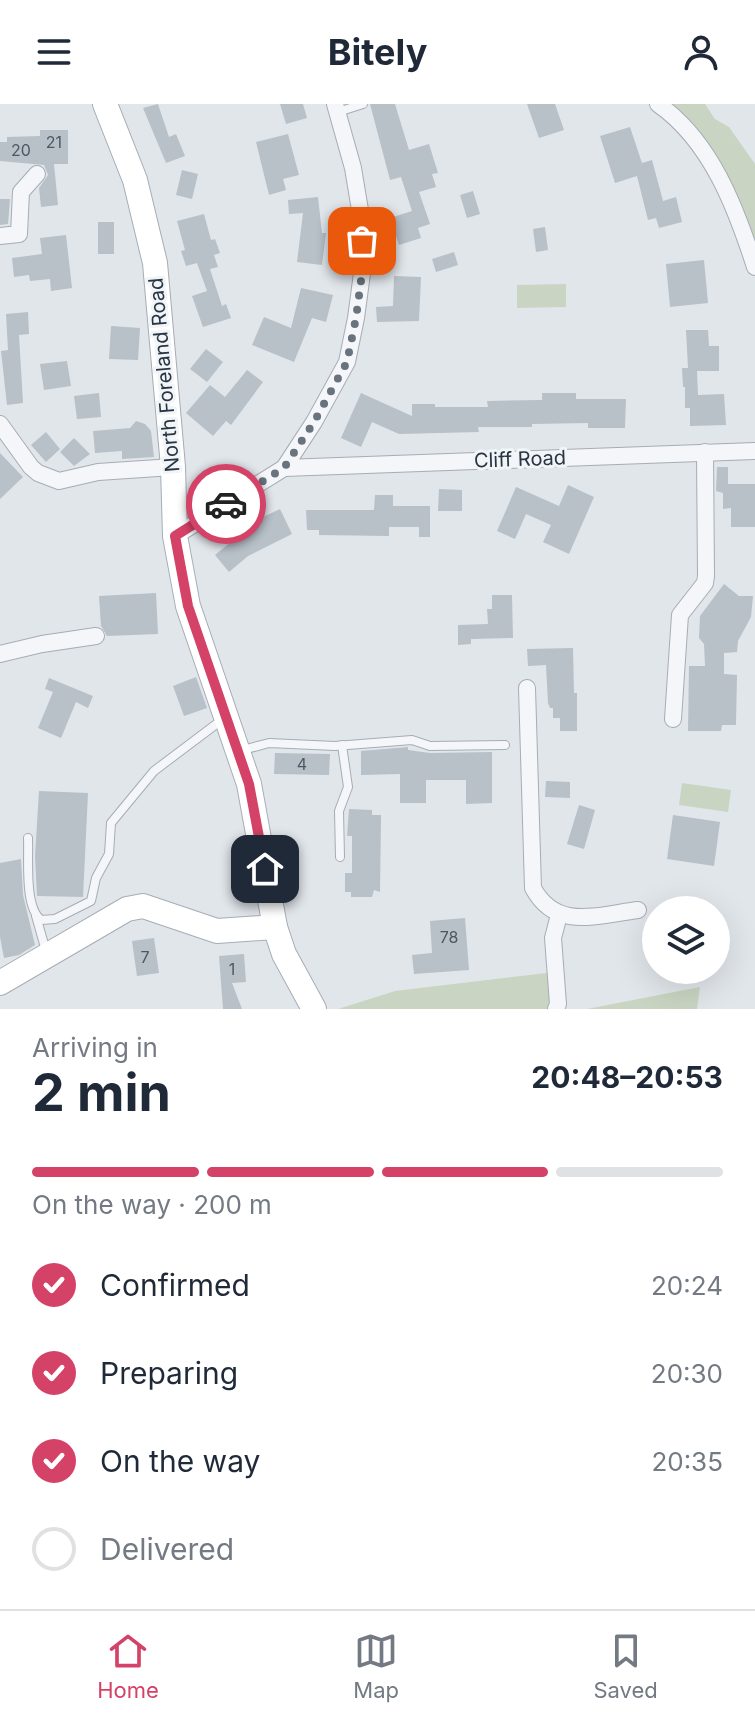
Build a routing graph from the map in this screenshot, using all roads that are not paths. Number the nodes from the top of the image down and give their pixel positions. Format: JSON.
{"nodes":[{"id":1,"x":105,"y":104,"type":"edge"},
{"id":2,"x":363,"y":104,"type":"edge"},
{"id":3,"x":658,"y":104,"type":"edge"},
{"id":4,"x":336,"y":108,"type":"edge"},
{"id":5,"x":37,"y":174,"type":"dead end"},
{"id":6,"x":0,"y":236,"type":"edge"},
{"id":7,"x":755,"y":267,"type":"edge"},
{"id":8,"x":0,"y":424,"type":"edge"},
{"id":9,"x":755,"y":451,"type":"edge"},
{"id":10,"x":705,"y":452,"type":"junction"},
{"id":11,"x":173,"y":467,"type":"junction"},
{"id":12,"x":284,"y":468,"type":"junction"},
{"id":13,"x":175,"y":536,"type":"junction"},
{"id":14,"x":96,"y":636,"type":"dead end"},
{"id":15,"x":0,"y":654,"type":"edge"},
{"id":16,"x":527,"y":688,"type":"dead end"},
{"id":17,"x":227,"y":716,"type":"junction"},
{"id":18,"x":673,"y":719,"type":"dead end"},
{"id":19,"x":342,"y":745,"type":"junction"},
{"id":20,"x":505,"y":745,"type":"dead end"},
{"id":21,"x":239,"y":751,"type":"junction"},
{"id":22,"x":28,"y":838,"type":"dead end"},
{"id":23,"x":340,"y":857,"type":"dead end"},
{"id":24,"x":638,"y":910,"type":"dead end"},
{"id":25,"x":559,"y":915,"type":"junction"},
{"id":26,"x":36,"y":916,"type":"junction"},
{"id":27,"x":275,"y":927,"type":"junction"},
{"id":28,"x":49,"y":955,"type":"junction"},
{"id":29,"x":0,"y":983,"type":"edge"},
{"id":30,"x":314,"y":1009,"type":"edge"},
{"id":31,"x":556,"y":1009,"type":"edge"}],
"edges":[{"from":1,"to":11,"type":"main road","name":"North Foreland Road"},
{"from":2,"to":4,"type":"lane"},
{"from":3,"to":7,"type":"street"},
{"from":4,"to":12,"type":"street"},
{"from":5,"to":6,"type":"street"},
{"from":8,"to":11,"type":"street"},
{"from":9,"to":10,"type":"street","name":"Cliff Road"},
{"from":10,"to":12,"type":"street","name":"Cliff Road"},
{"from":10,"to":18,"type":"street"},
{"from":11,"to":13,"type":"main road","name":"North Foreland Road"},
{"from":12,"to":13,"type":"street"},
{"from":13,"to":17,"type":"main road","name":"North Foreland Road"},
{"from":14,"to":15,"type":"street"},
{"from":16,"to":25,"type":"street"},
{"from":17,"to":21,"type":"main road","name":"North Foreland Road"},
{"from":17,"to":26,"type":"lane"},
{"from":19,"to":20,"type":"lane"},
{"from":19,"to":21,"type":"lane"},
{"from":19,"to":23,"type":"lane"},
{"from":21,"to":27,"type":"main road","name":"North Foreland Road"},
{"from":22,"to":26,"type":"lane"},
{"from":24,"to":25,"type":"street"},
{"from":25,"to":31,"type":"street"},
{"from":26,"to":28,"type":"lane"},
{"from":27,"to":28,"type":"main road"},
{"from":27,"to":30,"type":"main road","name":"North Foreland Road"},
{"from":28,"to":29,"type":"main road"}]}
